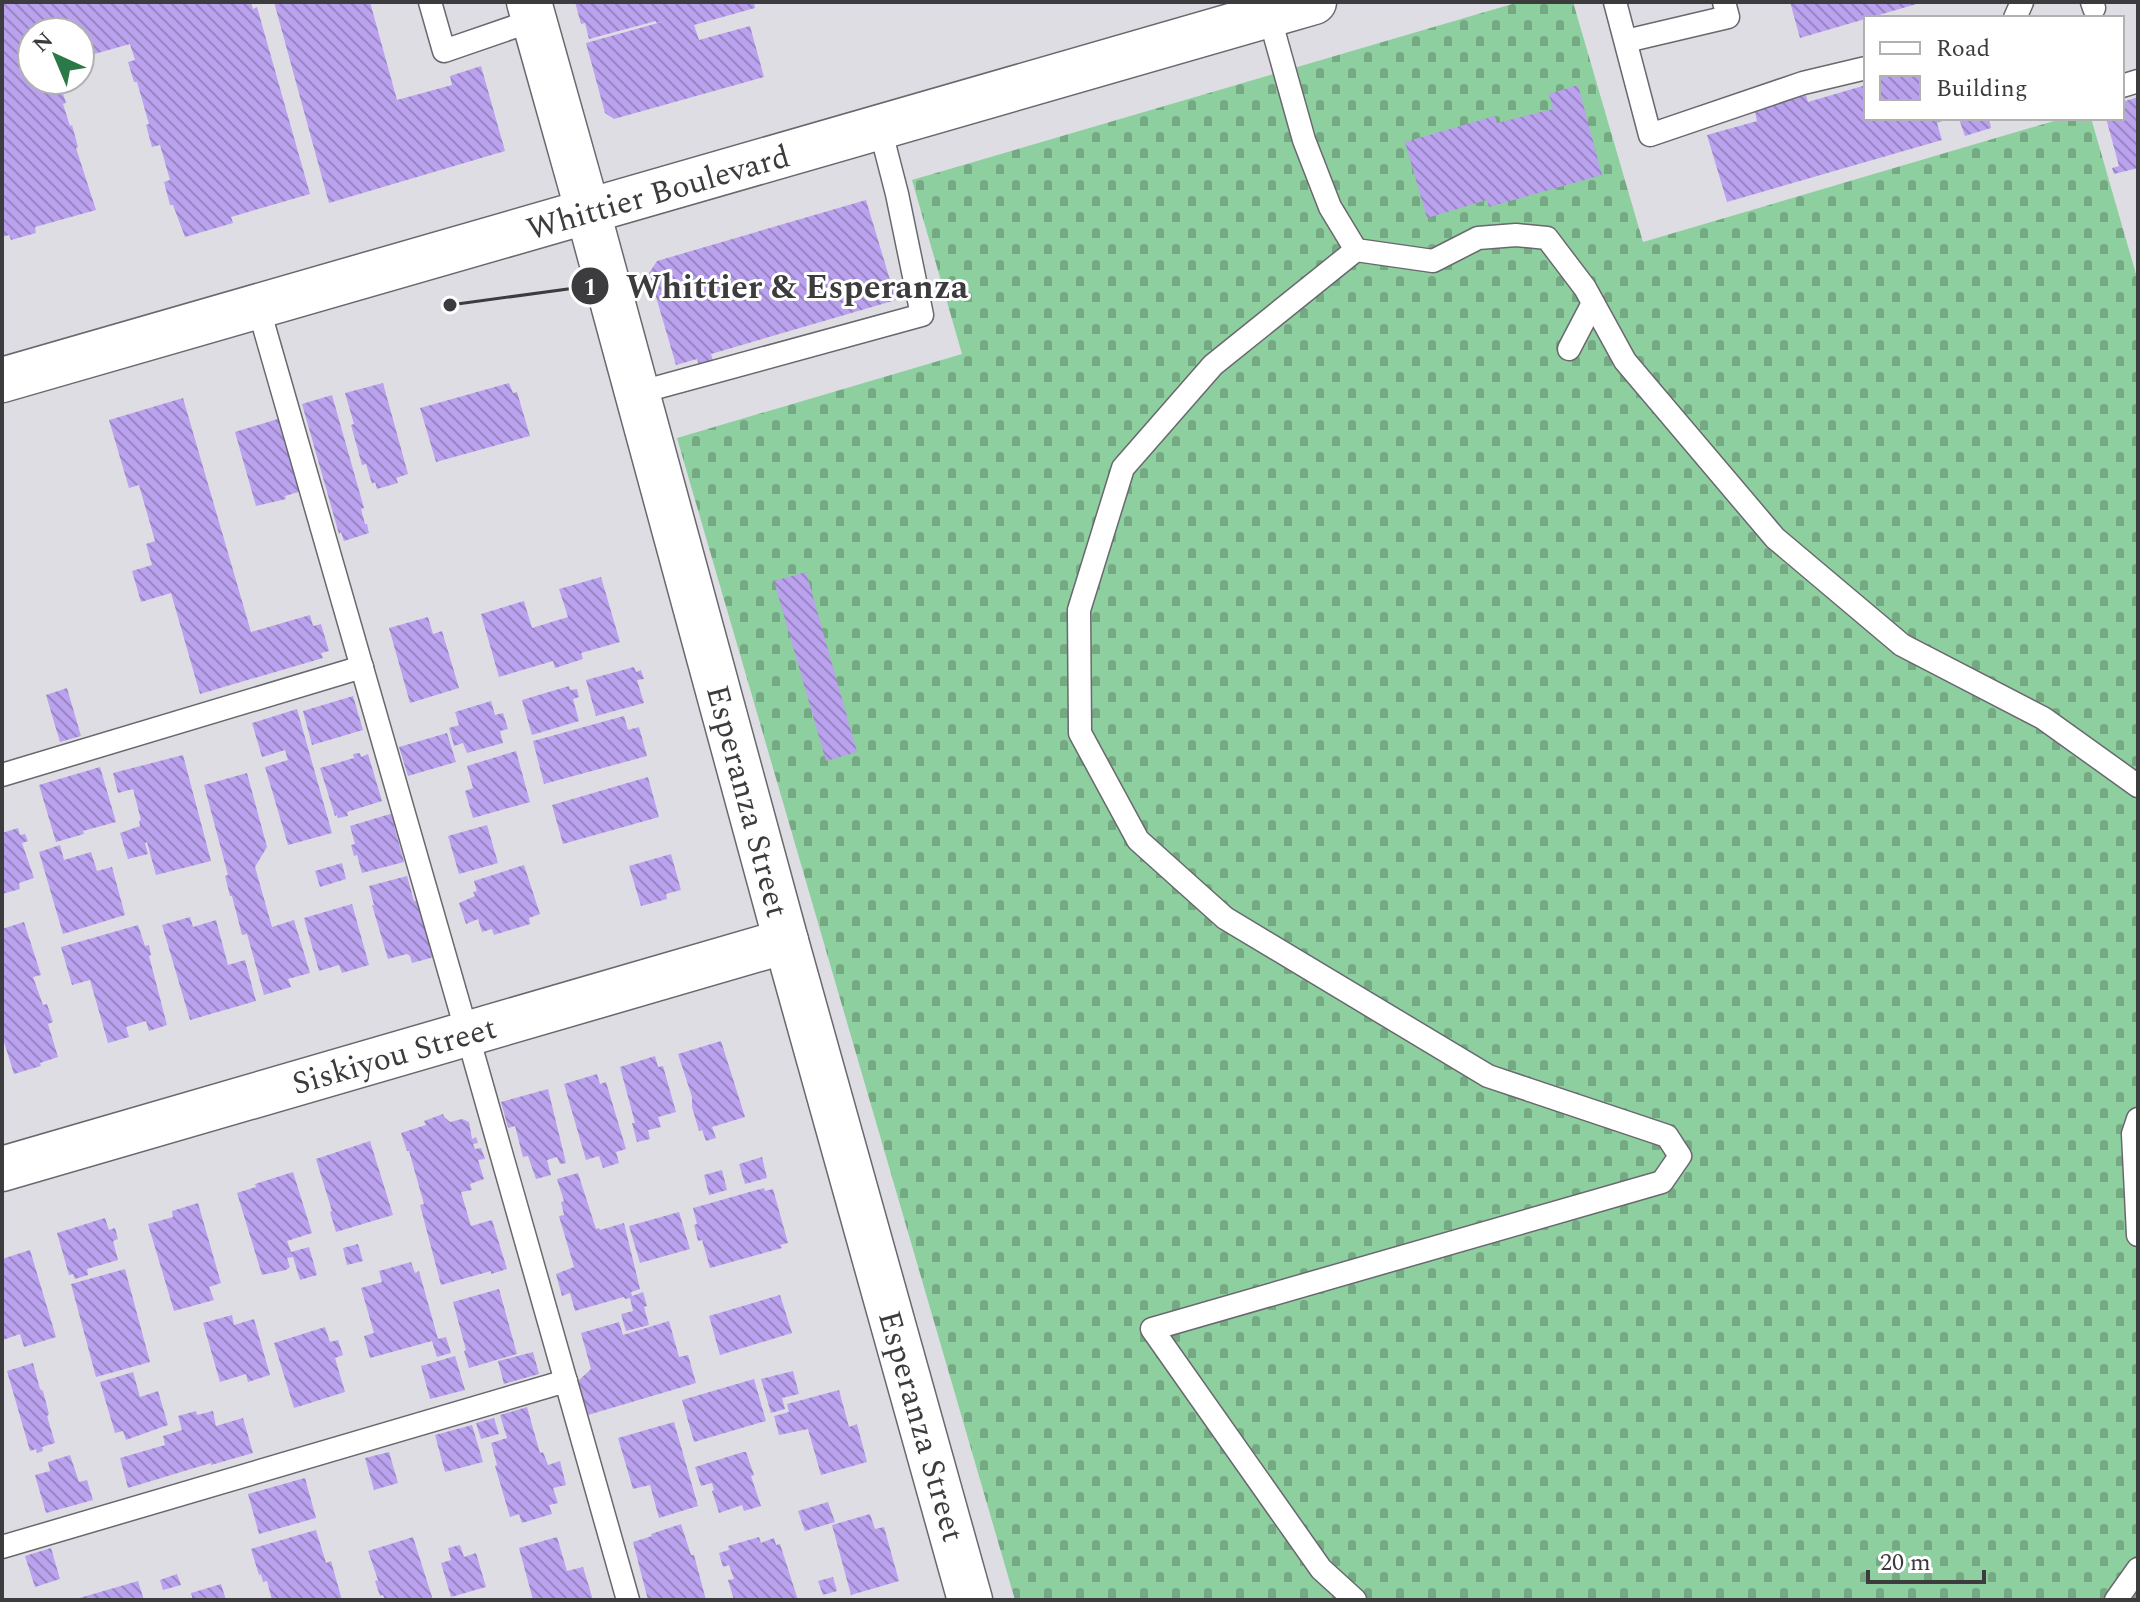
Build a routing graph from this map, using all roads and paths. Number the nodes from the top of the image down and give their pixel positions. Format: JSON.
{"nodes":[{"id":1,"x":430,"y":2,"type":"edge"},
{"id":2,"x":1314,"y":2,"type":"edge"},
{"id":3,"x":1615,"y":2,"type":"edge"},
{"id":4,"x":1724,"y":2,"type":"edge"},
{"id":5,"x":531,"y":11,"type":"edge"},
{"id":6,"x":1269,"y":15,"type":"junction"},
{"id":7,"x":1626,"y":41,"type":"junction"},
{"id":8,"x":1864,"y":68,"type":"edge"},
{"id":9,"x":880,"y":128,"type":"junction"},
{"id":10,"x":588,"y":212,"type":"junction"},
{"id":11,"x":1356,"y":250,"type":"junction"},
{"id":12,"x":1593,"y":303,"type":"junction"},
{"id":13,"x":258,"y":306,"type":"junction"},
{"id":14,"x":1569,"y":349,"type":"dead end"},
{"id":15,"x":2,"y":380,"type":"edge"},
{"id":16,"x":637,"y":393,"type":"junction"},
{"id":17,"x":362,"y":667,"type":"junction"},
{"id":18,"x":2,"y":775,"type":"edge"},
{"id":19,"x":2138,"y":786,"type":"edge"},
{"id":20,"x":786,"y":941,"type":"junction"},
{"id":21,"x":467,"y":1033,"type":"junction"},
{"id":22,"x":2138,"y":1119,"type":"edge"},
{"id":23,"x":2,"y":1169,"type":"edge"},
{"id":24,"x":2138,"y":1235,"type":"edge"},
{"id":25,"x":566,"y":1381,"type":"junction"},
{"id":26,"x":2,"y":1547,"type":"edge"},
{"id":27,"x":2138,"y":1569,"type":"edge"},
{"id":28,"x":628,"y":1600,"type":"edge"},
{"id":29,"x":970,"y":1600,"type":"edge"},
{"id":30,"x":1355,"y":1600,"type":"edge"},
{"id":31,"x":2116,"y":1600,"type":"edge"}],
"edges":[{"from":1,"to":5,"type":"lane"},
{"from":2,"to":6,"type":"street","name":"Whittier Boulevard"},
{"from":3,"to":7,"type":"lane"},
{"from":4,"to":7,"type":"lane"},
{"from":5,"to":10,"type":"street","name":"Esperanza Street"},
{"from":6,"to":9,"type":"street","name":"Whittier Boulevard"},
{"from":6,"to":11,"type":"lane"},
{"from":7,"to":8,"type":"lane"},
{"from":9,"to":10,"type":"street","name":"Whittier Boulevard"},
{"from":9,"to":16,"type":"lane"},
{"from":10,"to":13,"type":"street","name":"Whittier Boulevard"},
{"from":10,"to":16,"type":"street","name":"Esperanza Street"},
{"from":11,"to":12,"type":"lane"},
{"from":11,"to":30,"type":"lane"},
{"from":12,"to":14,"type":"lane"},
{"from":12,"to":19,"type":"lane"},
{"from":13,"to":15,"type":"street","name":"Whittier Boulevard"},
{"from":13,"to":17,"type":"lane"},
{"from":16,"to":20,"type":"street","name":"Esperanza Street"},
{"from":17,"to":18,"type":"lane"},
{"from":17,"to":21,"type":"lane"},
{"from":20,"to":21,"type":"street","name":"Siskiyou Street"},
{"from":20,"to":29,"type":"street","name":"Esperanza Street"},
{"from":21,"to":23,"type":"street","name":"Siskiyou Street"},
{"from":21,"to":25,"type":"lane"},
{"from":22,"to":24,"type":"lane"},
{"from":25,"to":26,"type":"lane"},
{"from":25,"to":28,"type":"lane"},
{"from":27,"to":31,"type":"lane"}]}
